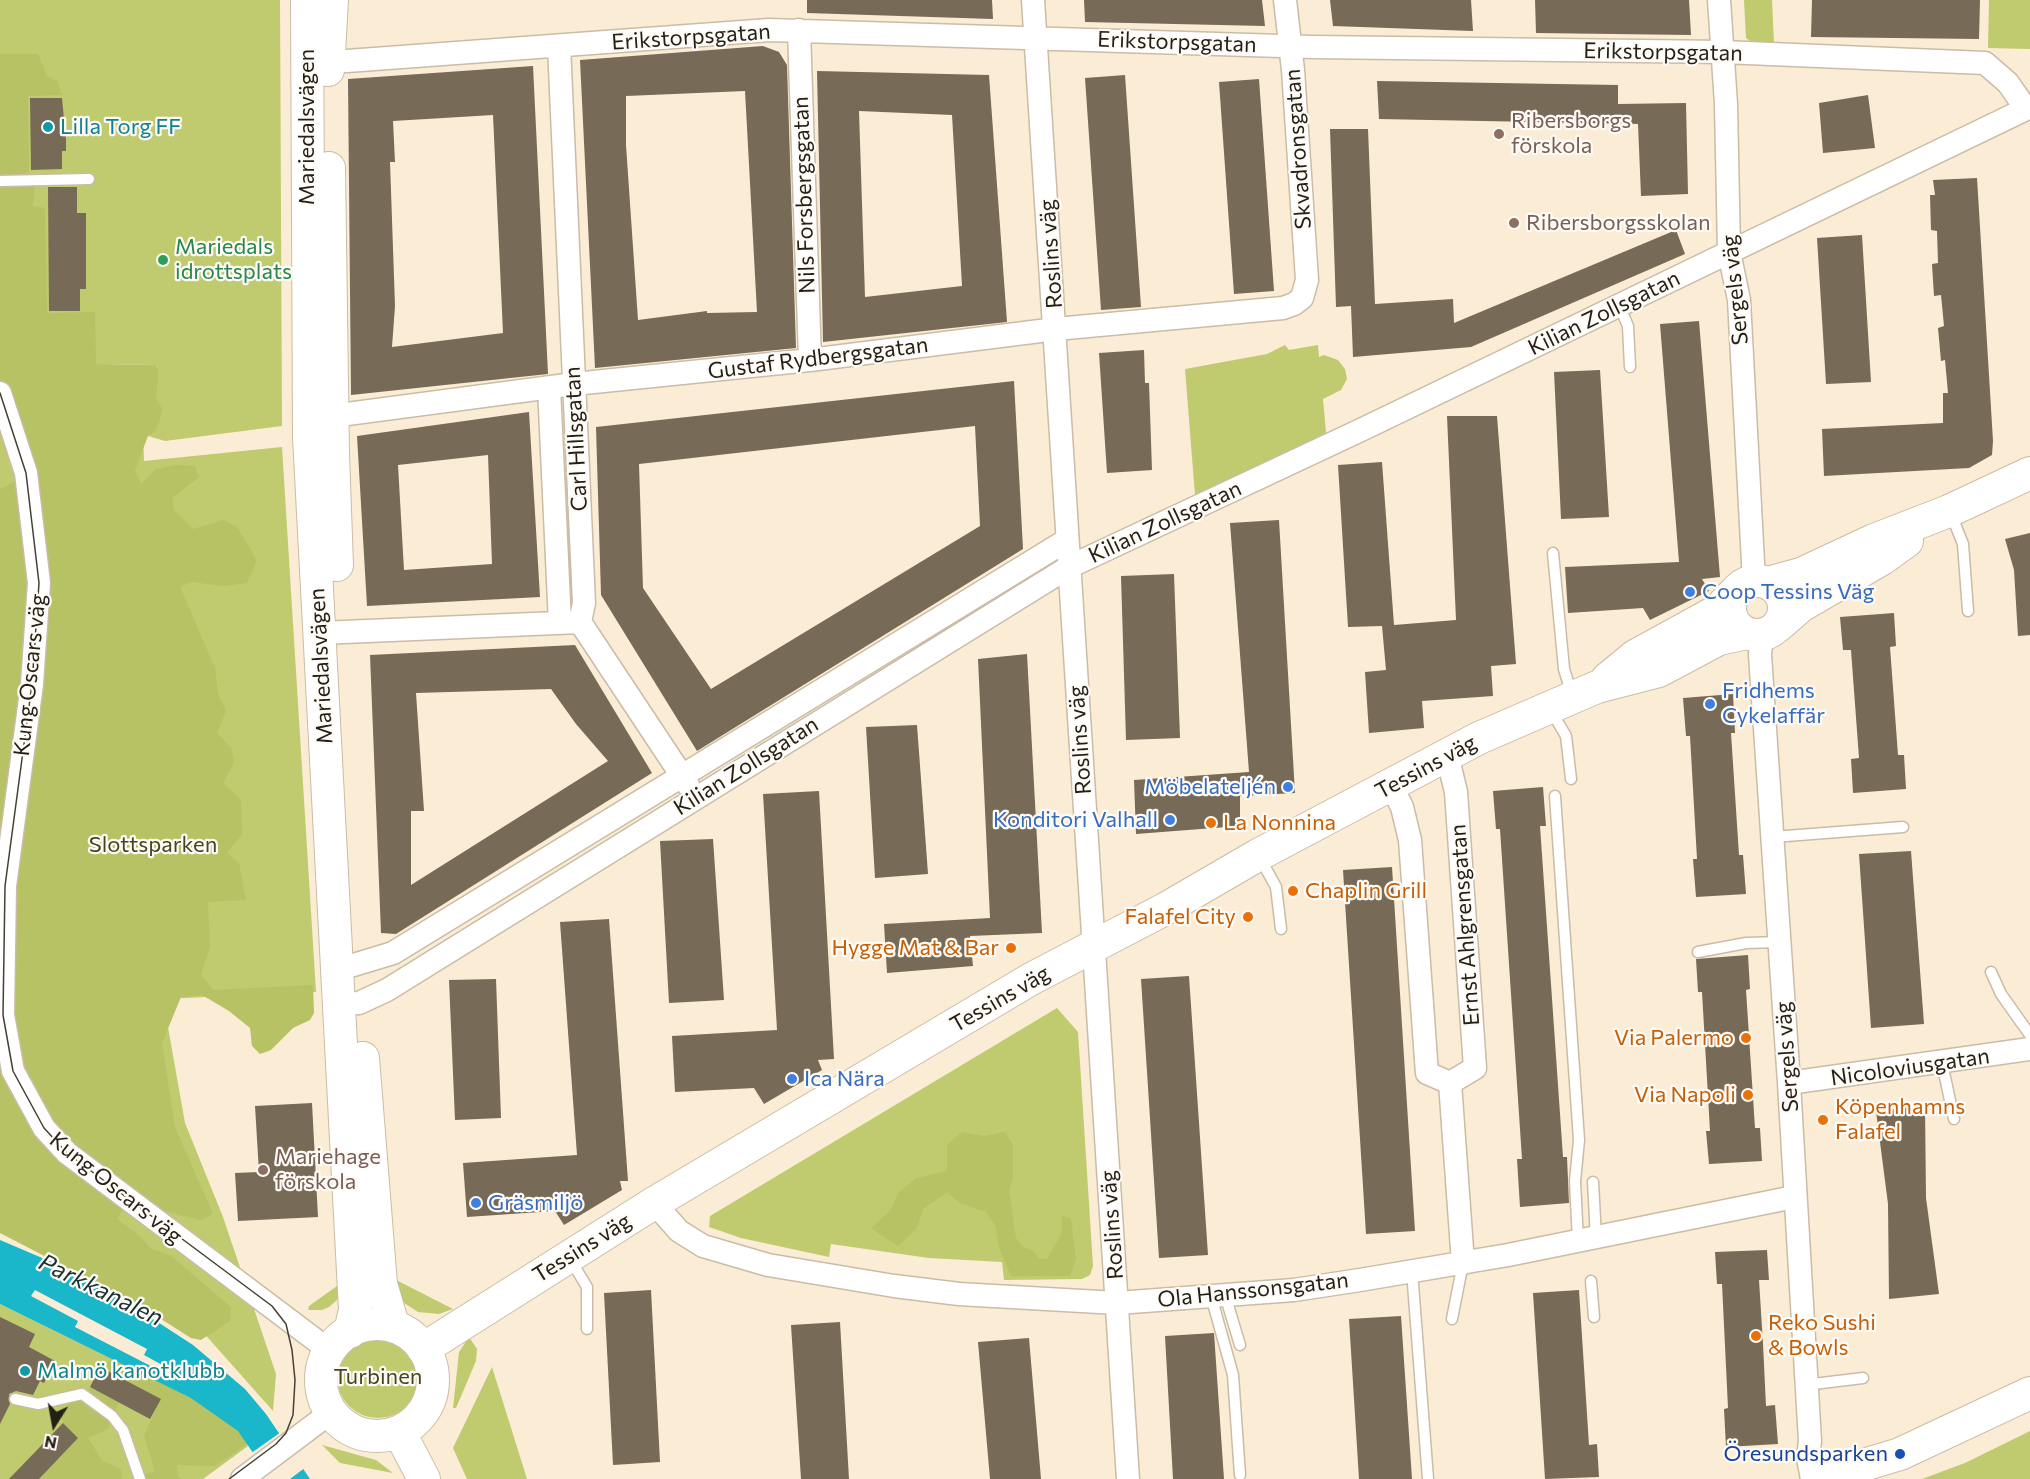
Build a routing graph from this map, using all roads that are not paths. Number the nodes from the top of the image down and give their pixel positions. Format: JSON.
{"nodes":[{"id":1,"x":307,"y":0,"type":"edge"},
{"id":2,"x":332,"y":0,"type":"edge"},
{"id":3,"x":1033,"y":0,"type":"edge"},
{"id":4,"x":1285,"y":0,"type":"edge"},
{"id":5,"x":1719,"y":0,"type":"edge"},
{"id":6,"x":799,"y":30,"type":"junction"},
{"id":7,"x":1035,"y":38,"type":"junction"},
{"id":8,"x":560,"y":46,"type":"junction"},
{"id":9,"x":1291,"y":46,"type":"junction"},
{"id":10,"x":1723,"y":52,"type":"junction"},
{"id":11,"x":317,"y":60,"type":"junction"},
{"id":12,"x":2028,"y":108,"type":"edge"},
{"id":13,"x":89,"y":179,"type":"dead end"},
{"id":14,"x":0,"y":181,"type":"edge"},
{"id":15,"x":1729,"y":252,"type":"junction"},
{"id":16,"x":1302,"y":298,"type":"joint"},
{"id":17,"x":1619,"y":305,"type":"junction"},
{"id":18,"x":1056,"y":329,"type":"junction"},
{"id":19,"x":810,"y":360,"type":"junction"},
{"id":20,"x":1630,"y":367,"type":"dead end"},
{"id":21,"x":574,"y":384,"type":"junction"},
{"id":22,"x":549,"y":388,"type":"junction"},
{"id":23,"x":0,"y":393,"type":"edge"},
{"id":24,"x":332,"y":416,"type":"junction"},
{"id":25,"x":2030,"y":473,"type":"edge"},
{"id":26,"x":1949,"y":511,"type":"junction"},
{"id":27,"x":1067,"y":540,"type":"junction"},
{"id":28,"x":1553,"y":553,"type":"dead end"},
{"id":29,"x":1069,"y":567,"type":"junction"},
{"id":30,"x":1752,"y":586,"type":"junction"},
{"id":31,"x":1968,"y":611,"type":"dead end"},
{"id":32,"x":570,"y":622,"type":"junction"},
{"id":33,"x":1762,"y":631,"type":"junction"},
{"id":34,"x":330,"y":633,"type":"junction"},
{"id":35,"x":1574,"y":698,"type":"junction"},
{"id":36,"x":1447,"y":755,"type":"junction"},
{"id":37,"x":681,"y":774,"type":"junction"},
{"id":38,"x":1571,"y":779,"type":"dead end"},
{"id":39,"x":1391,"y":785,"type":"junction"},
{"id":40,"x":1555,"y":796,"type":"dead end"},
{"id":41,"x":696,"y":797,"type":"junction"},
{"id":42,"x":1903,"y":827,"type":"dead end"},
{"id":43,"x":1773,"y":837,"type":"junction"},
{"id":44,"x":1258,"y":855,"type":"junction"},
{"id":45,"x":1281,"y":929,"type":"dead end"},
{"id":46,"x":1780,"y":942,"type":"junction"},
{"id":47,"x":1093,"y":946,"type":"junction"},
{"id":48,"x":1698,"y":952,"type":"dead end"},
{"id":49,"x":348,"y":968,"type":"junction"},
{"id":50,"x":1991,"y":972,"type":"dead end"},
{"id":51,"x":349,"y":1004,"type":"junction"},
{"id":52,"x":2030,"y":1035,"type":"edge"},
{"id":53,"x":2030,"y":1049,"type":"edge"},
{"id":54,"x":1942,"y":1062,"type":"junction"},
{"id":55,"x":1450,"y":1083,"type":"junction"},
{"id":56,"x":1790,"y":1083,"type":"junction"},
{"id":57,"x":1954,"y":1119,"type":"dead end"},
{"id":58,"x":1593,"y":1182,"type":"dead end"},
{"id":59,"x":1794,"y":1197,"type":"junction"},
{"id":60,"x":654,"y":1203,"type":"junction"},
{"id":61,"x":1587,"y":1240,"type":"junction"},
{"id":62,"x":568,"y":1256,"type":"junction"},
{"id":63,"x":1463,"y":1263,"type":"junction"},
{"id":64,"x":1412,"y":1271,"type":"junction"},
{"id":65,"x":1591,"y":1281,"type":"dead end"},
{"id":66,"x":1218,"y":1295,"type":"junction"},
{"id":67,"x":1117,"y":1303,"type":"junction"},
{"id":68,"x":1594,"y":1317,"type":"dead end"},
{"id":69,"x":1452,"y":1319,"type":"dead end"},
{"id":70,"x":393,"y":1325,"type":"junction"},
{"id":71,"x":587,"y":1329,"type":"dead end"},
{"id":72,"x":340,"y":1341,"type":"junction"},
{"id":73,"x":1240,"y":1345,"type":"dead end"},
{"id":74,"x":423,"y":1349,"type":"junction"},
{"id":75,"x":1863,"y":1378,"type":"dead end"},
{"id":76,"x":1805,"y":1385,"type":"junction"},
{"id":77,"x":2030,"y":1393,"type":"edge"},
{"id":78,"x":15,"y":1399,"type":"dead end"},
{"id":79,"x":330,"y":1413,"type":"junction"},
{"id":80,"x":400,"y":1432,"type":"junction"},
{"id":81,"x":247,"y":1475,"type":"edge"},
{"id":82,"x":1240,"y":1475,"type":"dead end"},
{"id":83,"x":140,"y":1479,"type":"edge"},
{"id":84,"x":424,"y":1479,"type":"edge"},
{"id":85,"x":1128,"y":1479,"type":"edge"},
{"id":86,"x":1428,"y":1479,"type":"edge"},
{"id":87,"x":1812,"y":1479,"type":"edge"},
{"id":88,"x":1817,"y":1479,"type":"edge"}],
"edges":[{"from":1,"to":11,"type":"main road","name":"Mariedalsvägen"},
{"from":2,"to":11,"type":"main road","name":"Mariedalsvägen"},
{"from":3,"to":7,"type":"street","name":"Roslins väg"},
{"from":4,"to":9,"type":"street","name":"Skvadronsgatan"},
{"from":5,"to":10,"type":"street","name":"Sergels väg"},
{"from":6,"to":7,"type":"street","name":"Erikstorpsgatan"},
{"from":6,"to":8,"type":"street","name":"Erikstorpsgatan"},
{"from":6,"to":19,"type":"street","name":"Nils Forsbergsgatan"},
{"from":7,"to":9,"type":"street","name":"Erikstorpsgatan"},
{"from":7,"to":18,"type":"street","name":"Roslins väg"},
{"from":8,"to":11,"type":"street","name":"Erikstorpsgatan"},
{"from":8,"to":21,"type":"street","name":"Carl Hillsgatan"},
{"from":9,"to":10,"type":"street","name":"Erikstorpsgatan"},
{"from":9,"to":16,"type":"street","name":"Skvadronsgatan"},
{"from":10,"to":12,"type":"street","name":"Erikstorpsgatan"},
{"from":10,"to":15,"type":"street","name":"Sergels väg"},
{"from":11,"to":24,"type":"main road","name":"Mariedalsvägen"},
{"from":11,"to":34,"type":"main road","name":"Mariedalsvägen"},
{"from":12,"to":15,"type":"street","name":"Kilian Zollsgatan"},
{"from":13,"to":14,"type":"lane"},
{"from":15,"to":17,"type":"street","name":"Kilian Zollsgatan"},
{"from":15,"to":30,"type":"street","name":"Sergels väg"},
{"from":16,"to":18,"type":"street","name":"Gustaf Rydbergsgatan"},
{"from":17,"to":20,"type":"lane"},
{"from":17,"to":29,"type":"street","name":"Kilian Zollsgatan"},
{"from":18,"to":19,"type":"street","name":"Gustaf Rydbergsgatan"},
{"from":18,"to":27,"type":"street","name":"Roslins väg"},
{"from":19,"to":21,"type":"street","name":"Gustaf Rydbergsgatan"},
{"from":21,"to":22,"type":"street","name":"Gustaf Rydbergsgatan"},
{"from":21,"to":32,"type":"street","name":"Carl Hillsgatan"},
{"from":22,"to":24,"type":"street","name":"Gustaf Rydbergsgatan"},
{"from":22,"to":32,"type":"street","name":"Carl Hillsgatan"},
{"from":23,"to":72,"type":"street","name":"Kung Oscars väg"},
{"from":24,"to":34,"type":"main road","name":"Mariedalsvägen"},
{"from":25,"to":26,"type":"main road","name":"Tessins väg"},
{"from":26,"to":30,"type":"main road","name":"Tessins väg"},
{"from":26,"to":31,"type":"lane"},
{"from":26,"to":33,"type":"main road","name":"Tessins väg"},
{"from":27,"to":29,"type":"street","name":"Roslins väg"},
{"from":27,"to":37,"type":"street","name":"Kilian Zollsgatan"},
{"from":28,"to":35,"type":"lane"},
{"from":29,"to":41,"type":"street","name":"Kilian Zollsgatan"},
{"from":29,"to":47,"type":"street","name":"Roslins väg"},
{"from":30,"to":33,"type":"main road"},
{"from":30,"to":33,"type":"main road"},
{"from":30,"to":35,"type":"main road","name":"Tessins väg"},
{"from":32,"to":34,"type":"street"},
{"from":32,"to":37,"type":"street"},
{"from":33,"to":35,"type":"main road","name":"Tessins väg"},
{"from":33,"to":43,"type":"street","name":"Sergels väg"},
{"from":34,"to":49,"type":"main road","name":"Mariedalsvägen"},
{"from":35,"to":36,"type":"main road","name":"Tessins väg"},
{"from":35,"to":38,"type":"lane"},
{"from":36,"to":39,"type":"main road","name":"Tessins väg"},
{"from":36,"to":55,"type":"street","name":"Ernst Ahlgrensgatan"},
{"from":37,"to":41,"type":"street"},
{"from":37,"to":49,"type":"street","name":"Kilian Zollsgatan"},
{"from":39,"to":44,"type":"main road","name":"Tessins väg"},
{"from":39,"to":55,"type":"street"},
{"from":40,"to":61,"type":"lane"},
{"from":41,"to":51,"type":"street","name":"Kilian Zollsgatan"},
{"from":42,"to":43,"type":"lane"},
{"from":43,"to":46,"type":"street","name":"Sergels väg"},
{"from":44,"to":45,"type":"lane"},
{"from":44,"to":47,"type":"main road","name":"Tessins väg"},
{"from":46,"to":48,"type":"lane"},
{"from":46,"to":56,"type":"street","name":"Sergels väg"},
{"from":47,"to":60,"type":"main road","name":"Tessins väg"},
{"from":47,"to":67,"type":"street","name":"Roslins väg"},
{"from":49,"to":51,"type":"main road","name":"Mariedalsvägen"},
{"from":50,"to":52,"type":"lane"},
{"from":51,"to":70,"type":"main road","name":"Mariedalsvägen"},
{"from":51,"to":72,"type":"main road","name":"Mariedalsvägen"},
{"from":53,"to":54,"type":"street","name":"Nicoloviusgatan"},
{"from":54,"to":56,"type":"street","name":"Nicoloviusgatan"},
{"from":54,"to":57,"type":"lane"},
{"from":55,"to":63,"type":"street"},
{"from":56,"to":59,"type":"street","name":"Sergels väg"},
{"from":58,"to":61,"type":"lane"},
{"from":59,"to":61,"type":"street","name":"Ola Hanssonsgatan"},
{"from":59,"to":76,"type":"street","name":"Sergels väg"},
{"from":60,"to":62,"type":"main road","name":"Tessins väg"},
{"from":60,"to":67,"type":"street","name":"Ola Hanssonsgatan"},
{"from":61,"to":63,"type":"street","name":"Ola Hanssonsgatan"},
{"from":62,"to":71,"type":"lane"},
{"from":62,"to":74,"type":"main road","name":"Tessins väg"},
{"from":63,"to":64,"type":"street","name":"Ola Hanssonsgatan"},
{"from":63,"to":69,"type":"lane"},
{"from":64,"to":66,"type":"street","name":"Ola Hanssonsgatan"},
{"from":64,"to":86,"type":"lane"},
{"from":65,"to":68,"type":"lane"},
{"from":66,"to":67,"type":"street","name":"Ola Hanssonsgatan"},
{"from":66,"to":73,"type":"lane"},
{"from":66,"to":82,"type":"lane"},
{"from":67,"to":85,"type":"street","name":"Roslins väg"},
{"from":70,"to":72,"type":"main road"},
{"from":70,"to":74,"type":"main road"},
{"from":72,"to":79,"type":"main road","name":"Mariedalsvägen"},
{"from":74,"to":80,"type":"main road"},
{"from":75,"to":76,"type":"lane"},
{"from":76,"to":87,"type":"street","name":"Sergels väg"},
{"from":77,"to":88,"type":"main road"},
{"from":78,"to":83,"type":"lane"},
{"from":79,"to":80,"type":"main road"},
{"from":79,"to":81,"type":"street"},
{"from":80,"to":84,"type":"main road"}]}
